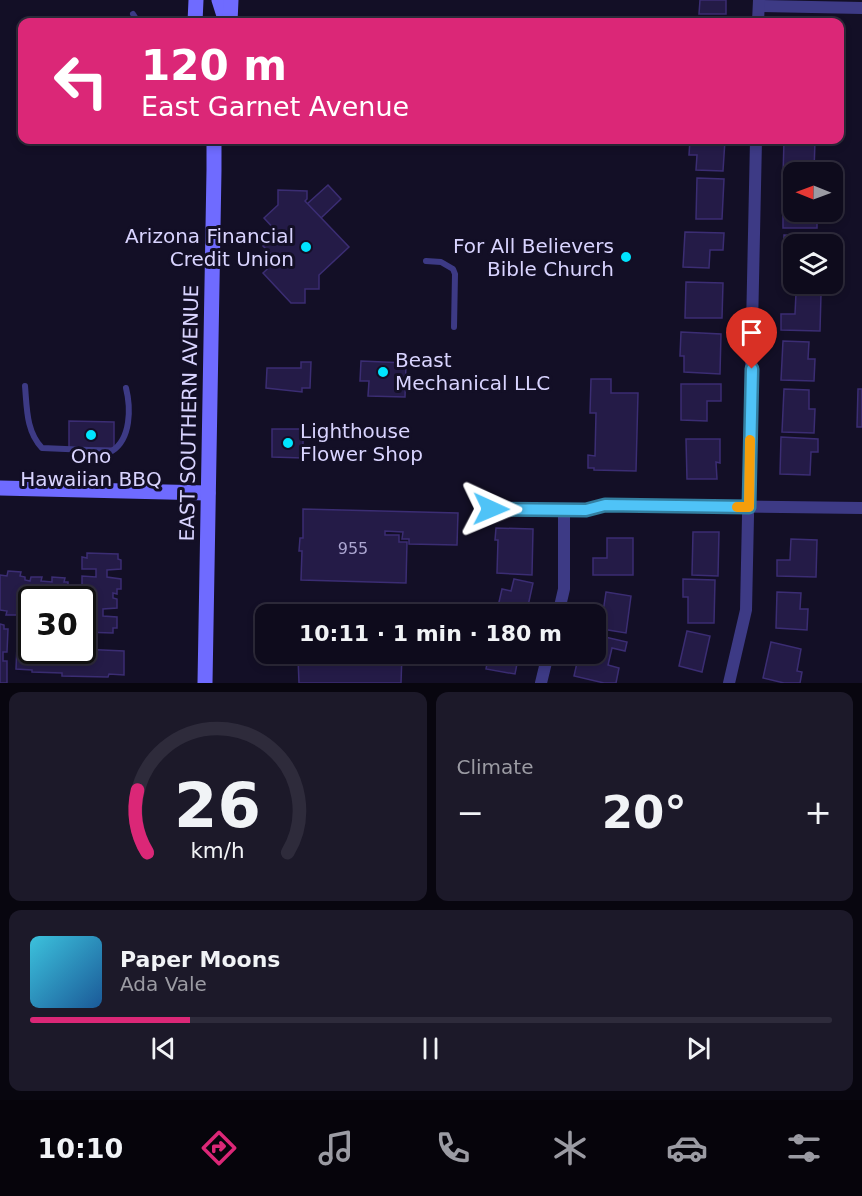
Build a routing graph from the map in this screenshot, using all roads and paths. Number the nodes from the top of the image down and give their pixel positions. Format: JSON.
{"nodes":[{"id":1,"x":196,"y":0,"type":"edge"},
{"id":2,"x":219,"y":0,"type":"edge"},
{"id":3,"x":231,"y":0,"type":"edge"},
{"id":4,"x":759,"y":3,"type":"edge"},
{"id":5,"x":862,"y":8,"type":"edge"},
{"id":6,"x":133,"y":14,"type":"dead end"},
{"id":7,"x":136,"y":18,"type":"edge"},
{"id":8,"x":195,"y":18,"type":"edge"},
{"id":9,"x":226,"y":18,"type":"edge"},
{"id":10,"x":229,"y":18,"type":"edge"},
{"id":11,"x":214,"y":144,"type":"edge"},
{"id":12,"x":756,"y":144,"type":"edge"},
{"id":13,"x":426,"y":261,"type":"dead end"},
{"id":14,"x":454,"y":327,"type":"dead end"},
{"id":15,"x":25,"y":386,"type":"dead end"},
{"id":16,"x":126,"y":388,"type":"dead end"},
{"id":17,"x":0,"y":488,"type":"edge"},
{"id":18,"x":208,"y":493,"type":"junction"},
{"id":19,"x":749,"y":507,"type":"junction"},
{"id":20,"x":862,"y":508,"type":"edge"},
{"id":21,"x":491,"y":509,"type":"dead end"},
{"id":22,"x":564,"y":510,"type":"junction"},
{"id":23,"x":561,"y":604,"type":"edge"},
{"id":24,"x":546,"y":664,"type":"edge"},
{"id":25,"x":205,"y":683,"type":"edge"},
{"id":26,"x":541,"y":683,"type":"edge"},
{"id":27,"x":729,"y":683,"type":"edge"}],
"edges":[{"from":1,"to":8,"type":"main road"},
{"from":2,"to":9,"type":"main road"},
{"from":3,"to":10,"type":"main road"},
{"from":4,"to":5,"type":"street"},
{"from":6,"to":7,"type":"lane"},
{"from":11,"to":18,"type":"main road","name":"EAST SOUTHERN AVENUE"},
{"from":12,"to":19,"type":"street"},
{"from":13,"to":14,"type":"lane"},
{"from":15,"to":16,"type":"lane"},
{"from":17,"to":18,"type":"main road"},
{"from":18,"to":25,"type":"main road","name":"EAST SOUTHERN AVENUE"},
{"from":19,"to":20,"type":"street"},
{"from":19,"to":22,"type":"street"},
{"from":19,"to":27,"type":"street"},
{"from":21,"to":22,"type":"street"},
{"from":22,"to":23,"type":"street"},
{"from":24,"to":26,"type":"street"}]}
